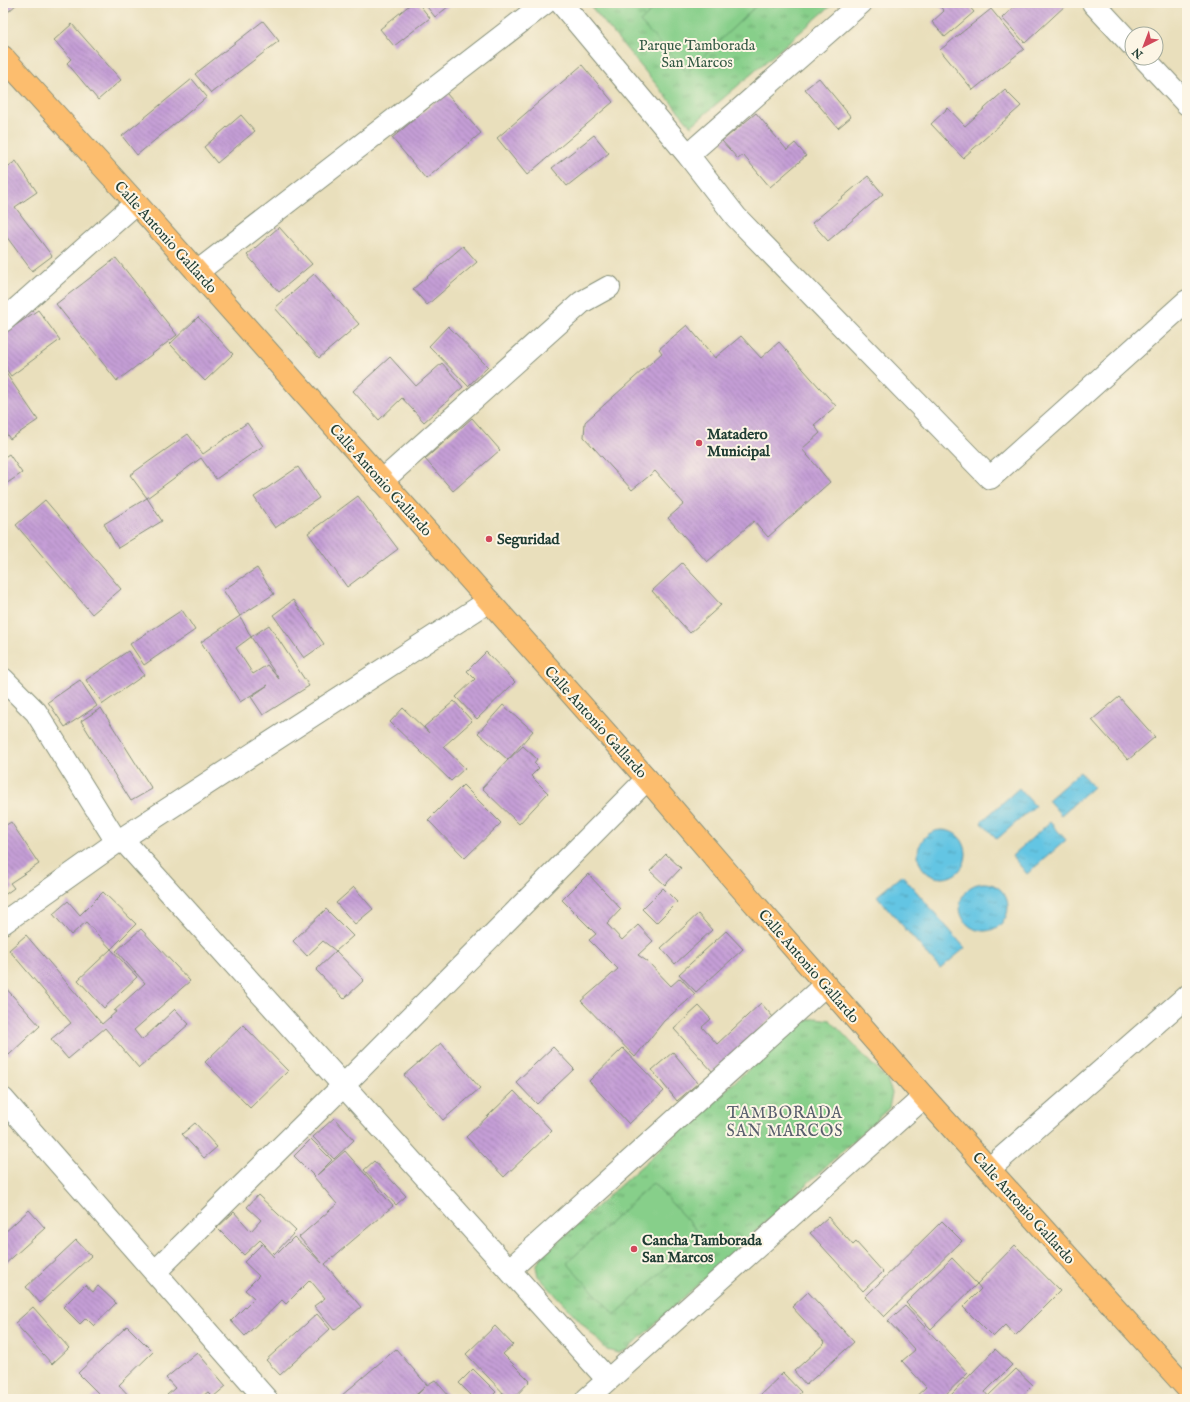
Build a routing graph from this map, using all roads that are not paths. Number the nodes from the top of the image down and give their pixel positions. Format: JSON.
{"nodes":[{"id":1,"x":545,"y":3,"type":"edge"},
{"id":2,"x":561,"y":3,"type":"edge"},
{"id":3,"x":861,"y":3,"type":"edge"},
{"id":4,"x":1093,"y":3,"type":"edge"},
{"id":5,"x":1124,"y":36,"type":"edge"},
{"id":6,"x":3,"y":57,"type":"edge"},
{"id":7,"x":1151,"y":66,"type":"edge"},
{"id":8,"x":1187,"y":104,"type":"edge"},
{"id":9,"x":688,"y":155,"type":"junction"},
{"id":10,"x":136,"y":203,"type":"junction"},
{"id":11,"x":197,"y":272,"type":"junction"},
{"id":12,"x":609,"y":287,"type":"dead end"},
{"id":13,"x":1187,"y":301,"type":"edge"},
{"id":14,"x":3,"y":321,"type":"edge"},
{"id":15,"x":382,"y":481,"type":"junction"},
{"id":16,"x":489,"y":601,"type":"junction"},
{"id":17,"x":3,"y":679,"type":"edge"},
{"id":18,"x":647,"y":778,"type":"junction"},
{"id":19,"x":120,"y":841,"type":"junction"},
{"id":20,"x":3,"y":923,"type":"edge"},
{"id":21,"x":825,"y":985,"type":"junction"},
{"id":22,"x":1187,"y":996,"type":"edge"},
{"id":23,"x":343,"y":1086,"type":"junction"},
{"id":24,"x":924,"y":1097,"type":"junction"},
{"id":25,"x":3,"y":1099,"type":"edge"},
{"id":26,"x":989,"y":1169,"type":"junction"},
{"id":27,"x":509,"y":1270,"type":"junction"},
{"id":28,"x":155,"y":1272,"type":"junction"},
{"id":29,"x":1187,"y":1388,"type":"edge"},
{"id":30,"x":600,"y":1392,"type":"edge"},
{"id":31,"x":266,"y":1399,"type":"edge"}],
"edges":[{"from":1,"to":11,"type":"street"},
{"from":2,"to":9,"type":"street"},
{"from":3,"to":9,"type":"street"},
{"from":4,"to":5,"type":"street"},
{"from":6,"to":10,"type":"main road","name":"Calle Antonio Gallardo"},
{"from":7,"to":8,"type":"street"},
{"from":9,"to":13,"type":"street"},
{"from":10,"to":11,"type":"main road","name":"Calle Antonio Gallardo"},
{"from":10,"to":14,"type":"street"},
{"from":11,"to":15,"type":"main road","name":"Calle Antonio Gallardo"},
{"from":12,"to":15,"type":"street"},
{"from":15,"to":16,"type":"main road","name":"Calle Antonio Gallardo"},
{"from":16,"to":18,"type":"main road","name":"Calle Antonio Gallardo"},
{"from":16,"to":19,"type":"street"},
{"from":17,"to":19,"type":"street"},
{"from":18,"to":21,"type":"main road","name":"Calle Antonio Gallardo"},
{"from":18,"to":23,"type":"street"},
{"from":19,"to":20,"type":"street"},
{"from":19,"to":23,"type":"street"},
{"from":21,"to":24,"type":"main road","name":"Calle Antonio Gallardo"},
{"from":21,"to":27,"type":"street"},
{"from":22,"to":26,"type":"street"},
{"from":23,"to":27,"type":"street"},
{"from":23,"to":28,"type":"street"},
{"from":24,"to":26,"type":"main road","name":"Calle Antonio Gallardo"},
{"from":24,"to":30,"type":"street"},
{"from":25,"to":28,"type":"street"},
{"from":26,"to":29,"type":"main road","name":"Calle Antonio Gallardo"},
{"from":27,"to":30,"type":"street"},
{"from":28,"to":31,"type":"street"}]}
